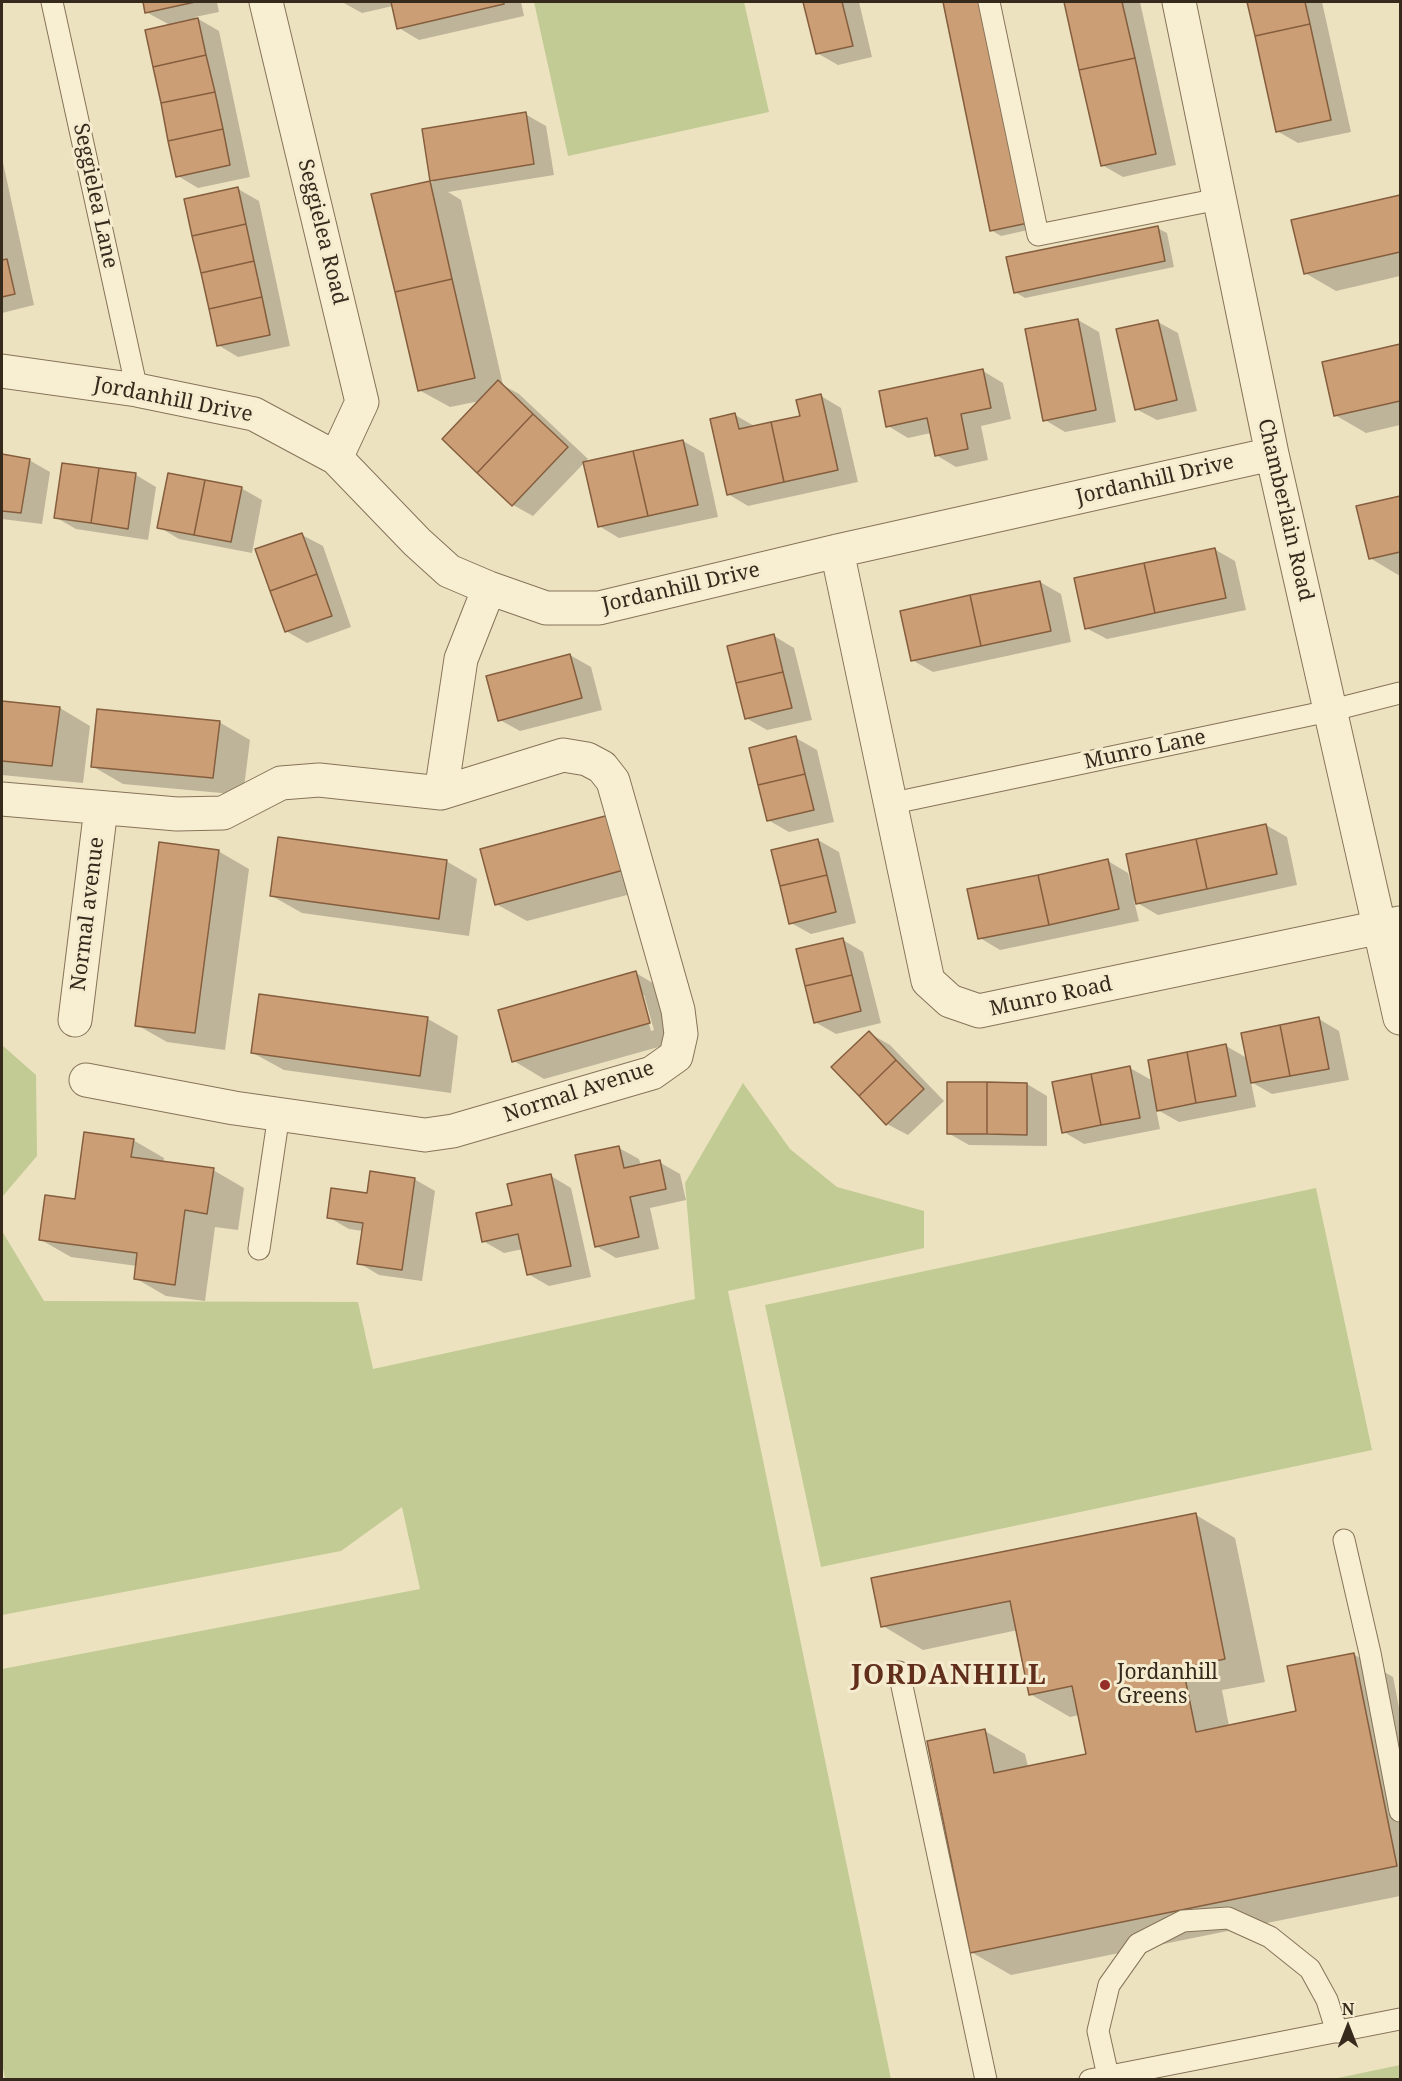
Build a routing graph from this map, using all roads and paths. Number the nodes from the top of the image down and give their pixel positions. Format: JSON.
{"nodes":[{"id":1,"x":52,"y":2,"type":"edge"},
{"id":2,"x":266,"y":2,"type":"edge"},
{"id":3,"x":988,"y":2,"type":"edge"},
{"id":4,"x":1179,"y":2,"type":"edge"},
{"id":5,"x":1219,"y":199,"type":"junction"},
{"id":6,"x":2,"y":371,"type":"edge"},
{"id":7,"x":137,"y":390,"type":"junction"},
{"id":8,"x":1272,"y":454,"type":"junction"},
{"id":9,"x":336,"y":458,"type":"junction"},
{"id":10,"x":837,"y":551,"type":"junction"},
{"id":11,"x":489,"y":588,"type":"junction"},
{"id":12,"x":1401,"y":693,"type":"edge"},
{"id":13,"x":1329,"y":711,"type":"junction"},
{"id":14,"x":441,"y":793,"type":"junction"},
{"id":15,"x":2,"y":799,"type":"edge"},
{"id":16,"x":889,"y":804,"type":"junction"},
{"id":17,"x":102,"y":808,"type":"junction"},
{"id":18,"x":177,"y":814,"type":"joint"},
{"id":19,"x":1390,"y":925,"type":"edge"},
{"id":20,"x":1401,"y":1017,"type":"edge"},
{"id":21,"x":75,"y":1020,"type":"dead end"},
{"id":22,"x":86,"y":1080,"type":"dead end"},
{"id":23,"x":279,"y":1113,"type":"junction"},
{"id":24,"x":259,"y":1249,"type":"dead end"},
{"id":25,"x":1344,"y":1540,"type":"dead end"},
{"id":26,"x":899,"y":1672,"type":"dead end"},
{"id":27,"x":1401,"y":1811,"type":"edge"},
{"id":28,"x":1401,"y":2019,"type":"edge"},
{"id":29,"x":1337,"y":2032,"type":"junction"},
{"id":30,"x":1099,"y":2078,"type":"edge"},
{"id":31,"x":986,"y":2079,"type":"edge"}],
"edges":[{"from":1,"to":7,"type":"lane","name":"Seggielea Lane"},
{"from":2,"to":9,"type":"street","name":"Seggielea Road"},
{"from":3,"to":5,"type":"lane"},
{"from":4,"to":5,"type":"street","name":"Chamberlain Road"},
{"from":5,"to":8,"type":"street","name":"Chamberlain Road"},
{"from":6,"to":7,"type":"street","name":"Jordanhill Drive"},
{"from":7,"to":9,"type":"street","name":"Jordanhill Drive"},
{"from":8,"to":10,"type":"street","name":"Jordanhill Drive"},
{"from":8,"to":13,"type":"street","name":"Chamberlain Road"},
{"from":9,"to":11,"type":"street","name":"Jordanhill Drive"},
{"from":10,"to":11,"type":"street","name":"Jordanhill Drive"},
{"from":10,"to":16,"type":"street","name":"Munro Road"},
{"from":11,"to":14,"type":"street"},
{"from":12,"to":13,"type":"lane","name":"Munro Lane"},
{"from":13,"to":16,"type":"lane","name":"Munro Lane"},
{"from":13,"to":19,"type":"street","name":"Chamberlain Road"},
{"from":14,"to":18,"type":"street","name":"Normal Avenue"},
{"from":14,"to":23,"type":"street","name":"Normal Avenue"},
{"from":15,"to":17,"type":"street","name":"Normal avenue"},
{"from":16,"to":19,"type":"street","name":"Munro Road"},
{"from":17,"to":18,"type":"street","name":"Normal avenue"},
{"from":17,"to":21,"type":"street","name":"Normal avenue"},
{"from":19,"to":20,"type":"street","name":"Chamberlain Road"},
{"from":22,"to":23,"type":"street","name":"Normal Avenue"},
{"from":23,"to":24,"type":"lane"},
{"from":25,"to":27,"type":"lane"},
{"from":26,"to":31,"type":"lane"},
{"from":28,"to":29,"type":"lane"},
{"from":29,"to":30,"type":"lane"},
{"from":29,"to":30,"type":"lane"}]}
